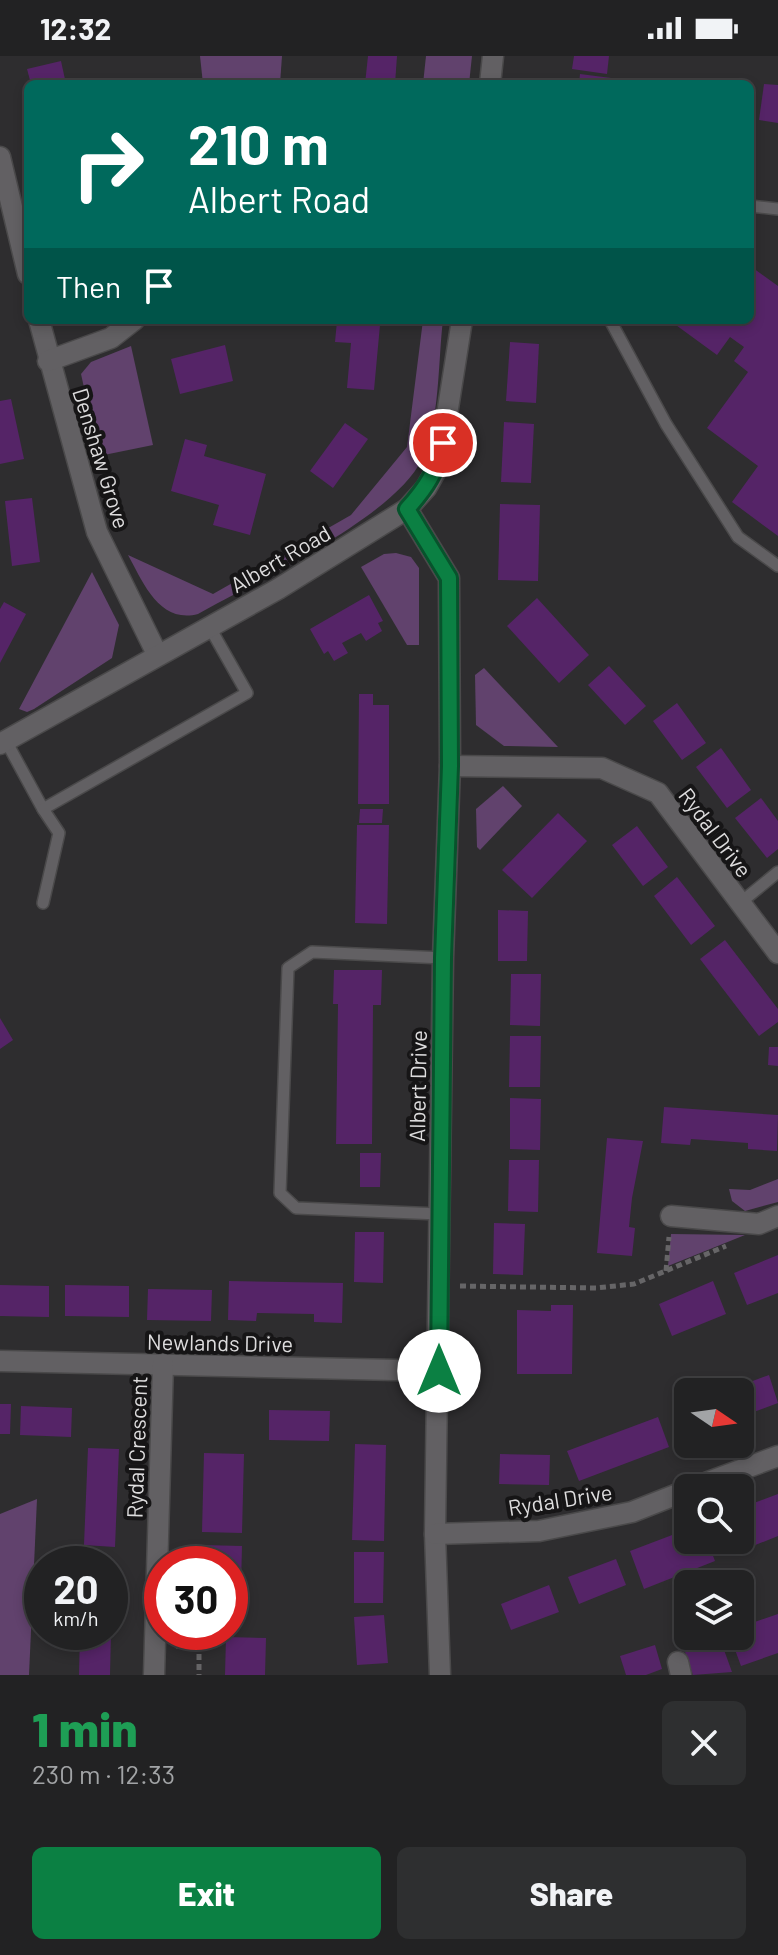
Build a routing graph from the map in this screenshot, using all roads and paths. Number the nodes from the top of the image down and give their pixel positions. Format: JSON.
{"nodes":[{"id":1,"x":493,"y":56,"type":"edge"},
{"id":2,"x":490,"y":80,"type":"edge"},
{"id":3,"x":0,"y":157,"type":"edge"},
{"id":4,"x":754,"y":206,"type":"edge"},
{"id":5,"x":778,"y":209,"type":"edge"},
{"id":6,"x":22,"y":216,"type":"edge"},
{"id":7,"x":40,"y":324,"type":"edge"},
{"id":8,"x":129,"y":324,"type":"edge"},
{"id":9,"x":461,"y":324,"type":"edge"},
{"id":10,"x":612,"y":324,"type":"edge"},
{"id":11,"x":48,"y":361,"type":"junction"},
{"id":12,"x":407,"y":509,"type":"junction"},
{"id":13,"x":778,"y":566,"type":"edge"},
{"id":14,"x":209,"y":626,"type":"junction"},
{"id":15,"x":157,"y":654,"type":"junction"},
{"id":16,"x":3,"y":742,"type":"edge"},
{"id":17,"x":450,"y":766,"type":"junction"},
{"id":18,"x":43,"y":809,"type":"junction"},
{"id":19,"x":778,"y":872,"type":"edge"},
{"id":20,"x":43,"y":903,"type":"dead end"},
{"id":21,"x":740,"y":903,"type":"junction"},
{"id":22,"x":778,"y":953,"type":"edge"},
{"id":23,"x":443,"y":958,"type":"junction"},
{"id":24,"x":439,"y":1214,"type":"junction"},
{"id":25,"x":671,"y":1216,"type":"joint"},
{"id":26,"x":769,"y":1220,"type":"edge"},
{"id":27,"x":666,"y":1272,"type":"junction"},
{"id":28,"x":438,"y":1286,"type":"junction"},
{"id":29,"x":0,"y":1361,"type":"edge"},
{"id":30,"x":163,"y":1364,"type":"junction"},
{"id":31,"x":439,"y":1371,"type":"junction"},
{"id":32,"x":778,"y":1456,"type":"edge"},
{"id":33,"x":730,"y":1474,"type":"edge"},
{"id":34,"x":674,"y":1495,"type":"edge"},
{"id":35,"x":435,"y":1534,"type":"junction"},
{"id":36,"x":158,"y":1546,"type":"edge"},
{"id":37,"x":155,"y":1650,"type":"edge"},
{"id":38,"x":199,"y":1650,"type":"edge"},
{"id":39,"x":154,"y":1675,"type":"edge"},
{"id":40,"x":199,"y":1675,"type":"edge"},
{"id":41,"x":440,"y":1675,"type":"edge"}],
"edges":[{"from":1,"to":2,"type":"street"},
{"from":3,"to":6,"type":"street"},
{"from":4,"to":5,"type":"lane"},
{"from":7,"to":11,"type":"street","name":"Denshaw Grove"},
{"from":8,"to":11,"type":"street"},
{"from":9,"to":12,"type":"street","name":"Albert Road"},
{"from":10,"to":13,"type":"lane"},
{"from":11,"to":15,"type":"street","name":"Denshaw Grove"},
{"from":12,"to":14,"type":"street","name":"Albert Road"},
{"from":12,"to":17,"type":"street","name":"Albert Drive"},
{"from":14,"to":15,"type":"street","name":"Albert Road"},
{"from":14,"to":18,"type":"lane"},
{"from":15,"to":16,"type":"street","name":"Albert Road"},
{"from":16,"to":18,"type":"lane"},
{"from":17,"to":21,"type":"street","name":"Rydal Drive"},
{"from":17,"to":23,"type":"street","name":"Albert Drive"},
{"from":18,"to":20,"type":"lane"},
{"from":19,"to":21,"type":"lane"},
{"from":21,"to":22,"type":"street","name":"Rydal Drive"},
{"from":23,"to":24,"type":"street","name":"Albert Drive"},
{"from":23,"to":24,"type":"lane"},
{"from":24,"to":28,"type":"street","name":"Albert Drive"},
{"from":25,"to":26,"type":"street"},
{"from":25,"to":27,"type":"path"},
{"from":26,"to":27,"type":"path"},
{"from":27,"to":28,"type":"path"},
{"from":28,"to":31,"type":"street","name":"Albert Drive"},
{"from":29,"to":30,"type":"street","name":"Newlands Drive"},
{"from":30,"to":31,"type":"street","name":"Newlands Drive"},
{"from":30,"to":36,"type":"street","name":"Rydal Crescent"},
{"from":31,"to":35,"type":"street","name":"Albert Drive"},
{"from":32,"to":33,"type":"street","name":"Rydal Drive"},
{"from":34,"to":35,"type":"street","name":"Rydal Drive"},
{"from":35,"to":41,"type":"street","name":"Albert Drive"},
{"from":37,"to":39,"type":"street","name":"Rydal Crescent"},
{"from":38,"to":40,"type":"path"}]}
